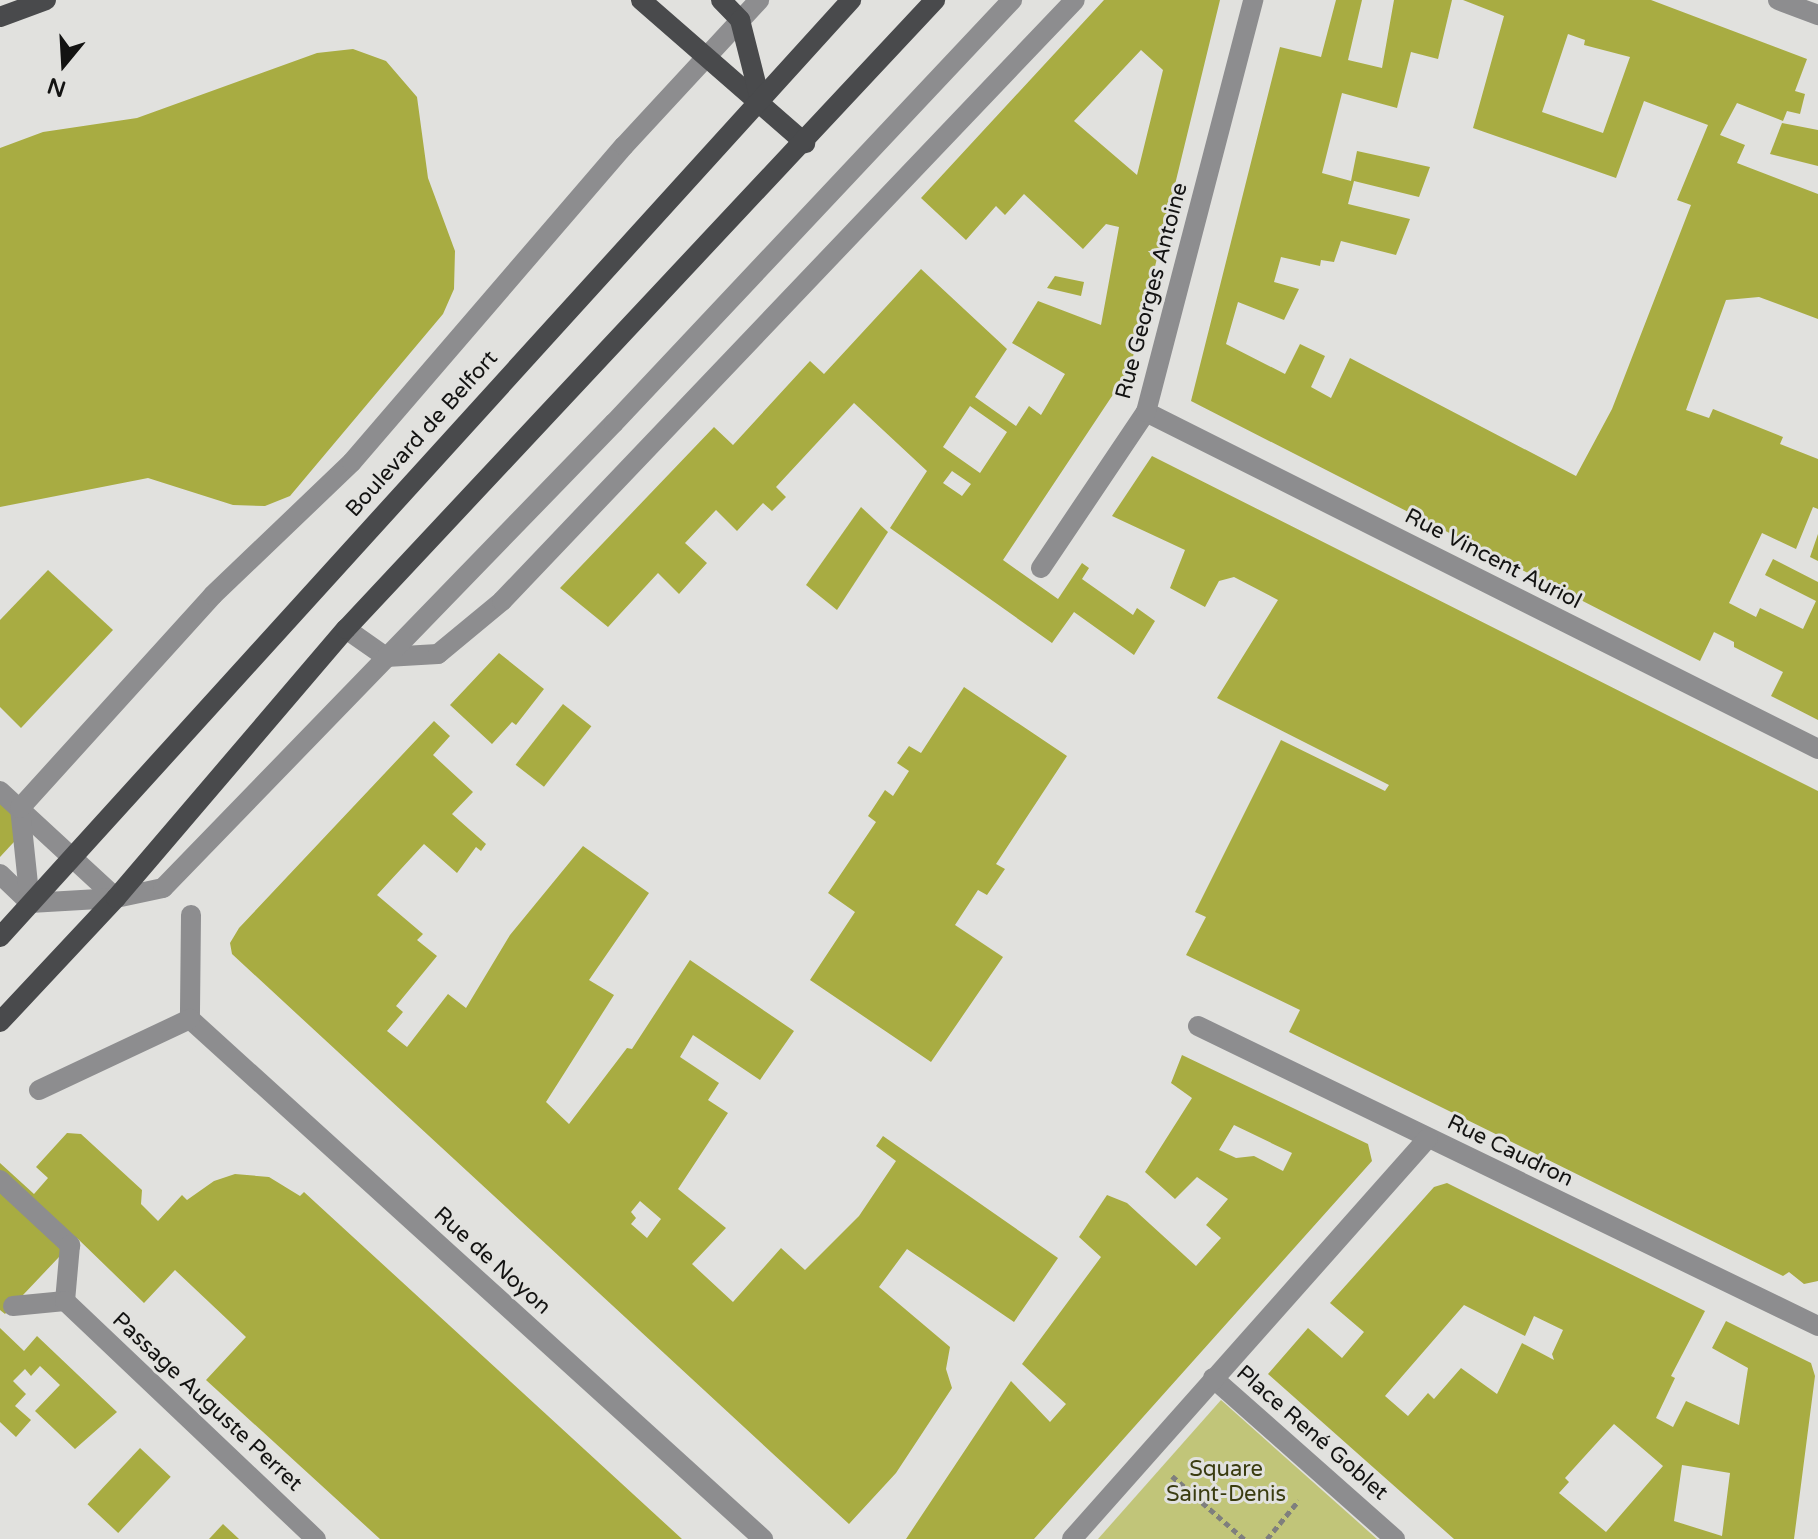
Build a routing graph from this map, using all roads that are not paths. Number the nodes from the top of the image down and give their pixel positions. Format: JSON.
{"nodes":[{"id":1,"x":46,"y":0,"type":"edge"},
{"id":2,"x":641,"y":0,"type":"edge"},
{"id":3,"x":721,"y":0,"type":"edge"},
{"id":4,"x":759,"y":0,"type":"edge"},
{"id":5,"x":851,"y":0,"type":"edge"},
{"id":6,"x":935,"y":0,"type":"edge"},
{"id":7,"x":1012,"y":0,"type":"edge"},
{"id":8,"x":1075,"y":0,"type":"edge"},
{"id":9,"x":1253,"y":0,"type":"edge"},
{"id":10,"x":1778,"y":0,"type":"edge"},
{"id":11,"x":1818,"y":15,"type":"edge"},
{"id":12,"x":0,"y":17,"type":"edge"},
{"id":13,"x":740,"y":20,"type":"junction"},
{"id":14,"x":706,"y":53,"type":"junction"},
{"id":15,"x":760,"y":99,"type":"junction"},
{"id":16,"x":805,"y":143,"type":"junction"},
{"id":17,"x":1146,"y":412,"type":"junction"},
{"id":18,"x":1041,"y":568,"type":"dead end"},
{"id":19,"x":346,"y":629,"type":"junction"},
{"id":20,"x":386,"y":657,"type":"junction"},
{"id":21,"x":1818,"y":749,"type":"edge"},
{"id":22,"x":0,"y":791,"type":"edge"},
{"id":23,"x":20,"y":808,"type":"junction"},
{"id":24,"x":70,"y":857,"type":"junction"},
{"id":25,"x":0,"y":874,"type":"edge"},
{"id":26,"x":116,"y":898,"type":"junction"},
{"id":27,"x":30,"y":903,"type":"junction"},
{"id":28,"x":191,"y":915,"type":"dead end"},
{"id":29,"x":0,"y":937,"type":"edge"},
{"id":30,"x":190,"y":1019,"type":"junction"},
{"id":31,"x":0,"y":1022,"type":"edge"},
{"id":32,"x":1198,"y":1026,"type":"dead end"},
{"id":33,"x":39,"y":1090,"type":"dead end"},
{"id":34,"x":1428,"y":1138,"type":"junction"},
{"id":35,"x":0,"y":1180,"type":"edge"},
{"id":36,"x":65,"y":1301,"type":"junction"},
{"id":37,"x":13,"y":1306,"type":"dead end"},
{"id":38,"x":1818,"y":1326,"type":"edge"},
{"id":39,"x":1213,"y":1378,"type":"junction"},
{"id":40,"x":316,"y":1539,"type":"edge"},
{"id":41,"x":763,"y":1539,"type":"edge"},
{"id":42,"x":1072,"y":1539,"type":"edge"},
{"id":43,"x":1395,"y":1539,"type":"edge"}],
"edges":[{"from":1,"to":12,"type":"main road"},
{"from":2,"to":14,"type":"main road"},
{"from":3,"to":13,"type":"main road"},
{"from":4,"to":13,"type":"street"},
{"from":5,"to":15,"type":"main road","name":"Boulevard de Belfort"},
{"from":6,"to":16,"type":"main road"},
{"from":7,"to":20,"type":"street"},
{"from":8,"to":20,"type":"street"},
{"from":9,"to":17,"type":"street","name":"Rue Georges Antoine"},
{"from":10,"to":11,"type":"street"},
{"from":13,"to":14,"type":"street"},
{"from":13,"to":15,"type":"main road"},
{"from":14,"to":15,"type":"main road"},
{"from":14,"to":23,"type":"street"},
{"from":15,"to":16,"type":"main road"},
{"from":15,"to":24,"type":"main road","name":"Boulevard de Belfort"},
{"from":16,"to":19,"type":"main road"},
{"from":17,"to":18,"type":"street","name":"Rue Georges Antoine"},
{"from":17,"to":21,"type":"street","name":"Rue Vincent Auriol"},
{"from":19,"to":20,"type":"street"},
{"from":19,"to":26,"type":"main road"},
{"from":20,"to":26,"type":"street"},
{"from":22,"to":23,"type":"street"},
{"from":23,"to":24,"type":"street"},
{"from":23,"to":27,"type":"street"},
{"from":24,"to":26,"type":"street"},
{"from":24,"to":27,"type":"main road","name":"Boulevard de Belfort"},
{"from":25,"to":27,"type":"street"},
{"from":26,"to":27,"type":"street"},
{"from":26,"to":31,"type":"main road"},
{"from":27,"to":29,"type":"main road","name":"Boulevard de Belfort"},
{"from":28,"to":30,"type":"street"},
{"from":30,"to":33,"type":"street"},
{"from":30,"to":41,"type":"street","name":"Rue de Noyon"},
{"from":32,"to":34,"type":"street"},
{"from":34,"to":38,"type":"street","name":"Rue Caudron"},
{"from":34,"to":39,"type":"street","name":"Rue Caudron"},
{"from":35,"to":36,"type":"street"},
{"from":36,"to":37,"type":"street"},
{"from":36,"to":40,"type":"street","name":"Passage Auguste Perret"},
{"from":39,"to":42,"type":"street","name":"Place René Goblet"},
{"from":39,"to":43,"type":"street","name":"Place René Goblet"}]}
